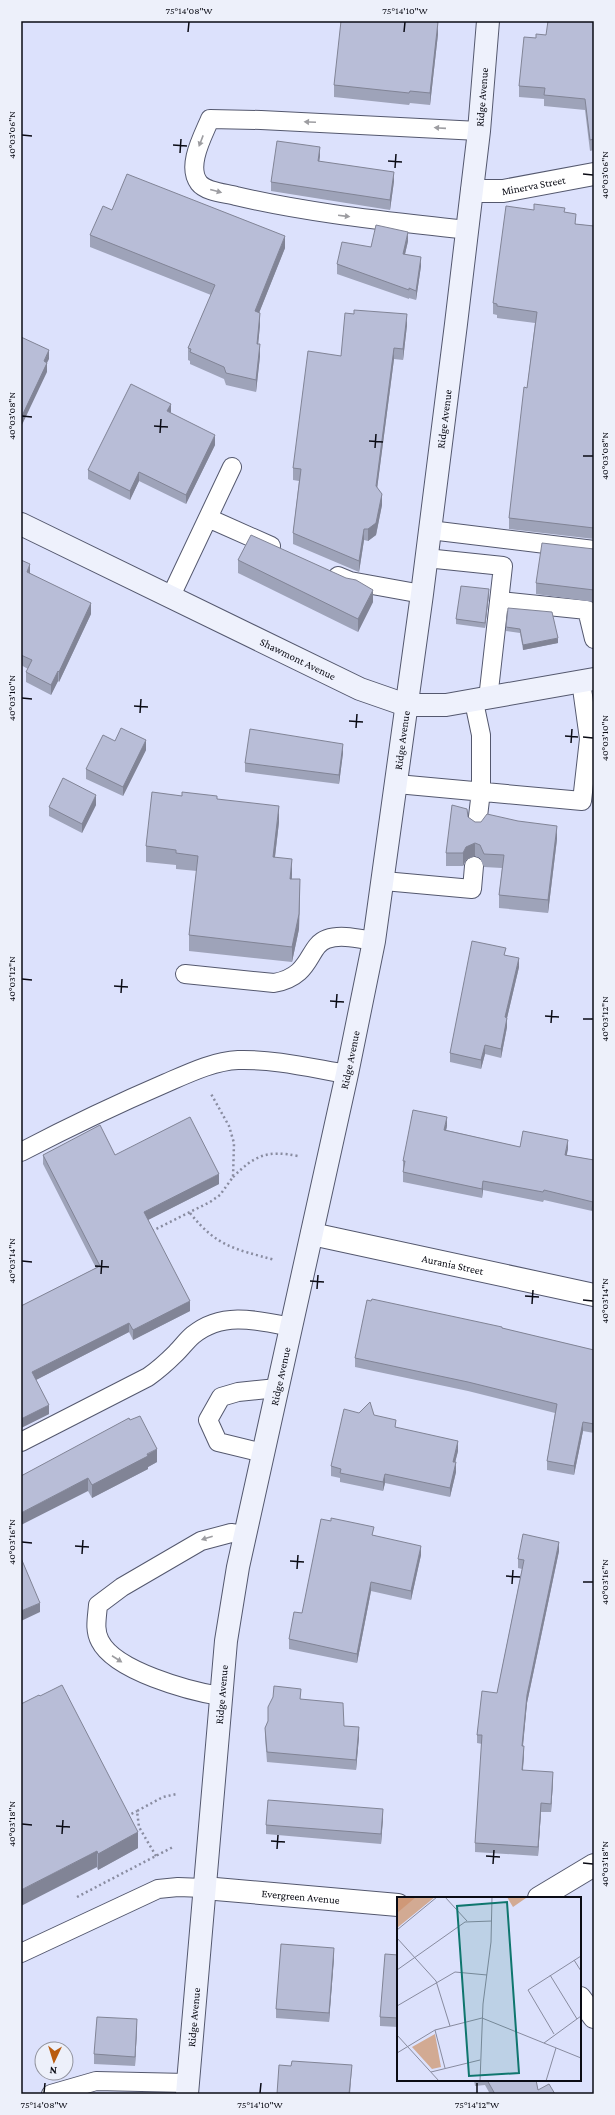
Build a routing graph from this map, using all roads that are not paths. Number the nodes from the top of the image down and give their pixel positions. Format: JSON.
{"nodes":[{"id":1,"x":488,"y":21,"type":"edge"},
{"id":2,"x":479,"y":131,"type":"junction"},
{"id":3,"x":594,"y":174,"type":"edge"},
{"id":4,"x":472,"y":191,"type":"junction"},
{"id":5,"x":467,"y":230,"type":"junction"},
{"id":6,"x":232,"y":468,"type":"dead end"},
{"id":7,"x":208,"y":518,"type":"junction"},
{"id":8,"x":21,"y":524,"type":"edge"},
{"id":9,"x":430,"y":530,"type":"junction"},
{"id":10,"x":594,"y":550,"type":"edge"},
{"id":11,"x":286,"y":553,"type":"edge"},
{"id":12,"x":426,"y":558,"type":"junction"},
{"id":13,"x":322,"y":568,"type":"edge"},
{"id":14,"x":422,"y":594,"type":"junction"},
{"id":15,"x":170,"y":598,"type":"junction"},
{"id":16,"x":499,"y":601,"type":"junction"},
{"id":17,"x":594,"y":639,"type":"edge"},
{"id":18,"x":587,"y":680,"type":"edge"},
{"id":19,"x":481,"y":700,"type":"junction"},
{"id":20,"x":406,"y":705,"type":"junction"},
{"id":21,"x":397,"y":784,"type":"junction"},
{"id":22,"x":481,"y":791,"type":"junction"},
{"id":23,"x":478,"y":825,"type":"edge"},
{"id":24,"x":474,"y":866,"type":"dead end"},
{"id":25,"x":384,"y":881,"type":"junction"},
{"id":26,"x":374,"y":941,"type":"junction"},
{"id":27,"x":186,"y":974,"type":"dead end"},
{"id":28,"x":347,"y":1074,"type":"junction"},
{"id":29,"x":21,"y":1152,"type":"edge"},
{"id":30,"x":312,"y":1234,"type":"junction"},
{"id":31,"x":594,"y":1295,"type":"edge"},
{"id":32,"x":291,"y":1327,"type":"junction"},
{"id":33,"x":277,"y":1388,"type":"junction"},
{"id":34,"x":21,"y":1442,"type":"edge"},
{"id":35,"x":263,"y":1453,"type":"junction"},
{"id":36,"x":246,"y":1535,"type":"junction"},
{"id":37,"x":220,"y":1696,"type":"junction"},
{"id":38,"x":594,"y":1865,"type":"edge"},
{"id":39,"x":204,"y":1888,"type":"junction"},
{"id":40,"x":541,"y":1897,"type":"edge"},
{"id":41,"x":397,"y":1905,"type":"edge"},
{"id":42,"x":21,"y":1953,"type":"edge"},
{"id":43,"x":581,"y":1999,"type":"edge"},
{"id":44,"x":594,"y":2017,"type":"edge"},
{"id":45,"x":187,"y":2088,"type":"edge"},
{"id":46,"x":50,"y":2094,"type":"edge"}],
"edges":[{"from":1,"to":2,"type":"main road","name":"Ridge Avenue"},
{"from":2,"to":4,"type":"main road","name":"Ridge Avenue"},
{"from":2,"to":5,"type":"lane","one_way":true},
{"from":3,"to":4,"type":"street","name":"Minerva Street"},
{"from":4,"to":5,"type":"main road","name":"Ridge Avenue"},
{"from":5,"to":9,"type":"main road","name":"Ridge Avenue"},
{"from":6,"to":7,"type":"lane"},
{"from":7,"to":11,"type":"lane"},
{"from":7,"to":15,"type":"lane"},
{"from":8,"to":15,"type":"main road","name":"Shawmont Avenue"},
{"from":9,"to":10,"type":"lane"},
{"from":9,"to":12,"type":"main road","name":"Ridge Avenue"},
{"from":12,"to":14,"type":"main road","name":"Ridge Avenue"},
{"from":12,"to":16,"type":"lane"},
{"from":13,"to":14,"type":"lane"},
{"from":14,"to":20,"type":"main road","name":"Ridge Avenue"},
{"from":15,"to":20,"type":"main road","name":"Shawmont Avenue"},
{"from":16,"to":17,"type":"lane"},
{"from":16,"to":19,"type":"lane"},
{"from":18,"to":19,"type":"main road","name":"Shawmont Avenue"},
{"from":18,"to":22,"type":"lane"},
{"from":19,"to":20,"type":"main road","name":"Shawmont Avenue"},
{"from":19,"to":22,"type":"lane"},
{"from":20,"to":21,"type":"main road","name":"Ridge Avenue"},
{"from":21,"to":22,"type":"lane"},
{"from":21,"to":25,"type":"main road","name":"Ridge Avenue"},
{"from":22,"to":23,"type":"lane"},
{"from":24,"to":25,"type":"lane"},
{"from":25,"to":26,"type":"main road","name":"Ridge Avenue"},
{"from":26,"to":27,"type":"lane"},
{"from":26,"to":28,"type":"main road","name":"Ridge Avenue"},
{"from":28,"to":29,"type":"lane"},
{"from":28,"to":30,"type":"main road","name":"Ridge Avenue"},
{"from":30,"to":31,"type":"street","name":"Aurania Street"},
{"from":30,"to":32,"type":"main road","name":"Ridge Avenue"},
{"from":32,"to":33,"type":"main road","name":"Ridge Avenue"},
{"from":32,"to":34,"type":"lane"},
{"from":33,"to":35,"type":"main road","name":"Ridge Avenue"},
{"from":33,"to":35,"type":"lane"},
{"from":35,"to":36,"type":"main road","name":"Ridge Avenue"},
{"from":36,"to":37,"type":"main road","name":"Ridge Avenue"},
{"from":36,"to":37,"type":"lane","one_way":true},
{"from":37,"to":39,"type":"main road","name":"Ridge Avenue"},
{"from":38,"to":40,"type":"street"},
{"from":39,"to":41,"type":"street","name":"Evergreen Avenue"},
{"from":39,"to":42,"type":"lane"},
{"from":39,"to":45,"type":"main road","name":"Ridge Avenue"},
{"from":43,"to":44,"type":"street"},
{"from":45,"to":46,"type":"lane"}]}
